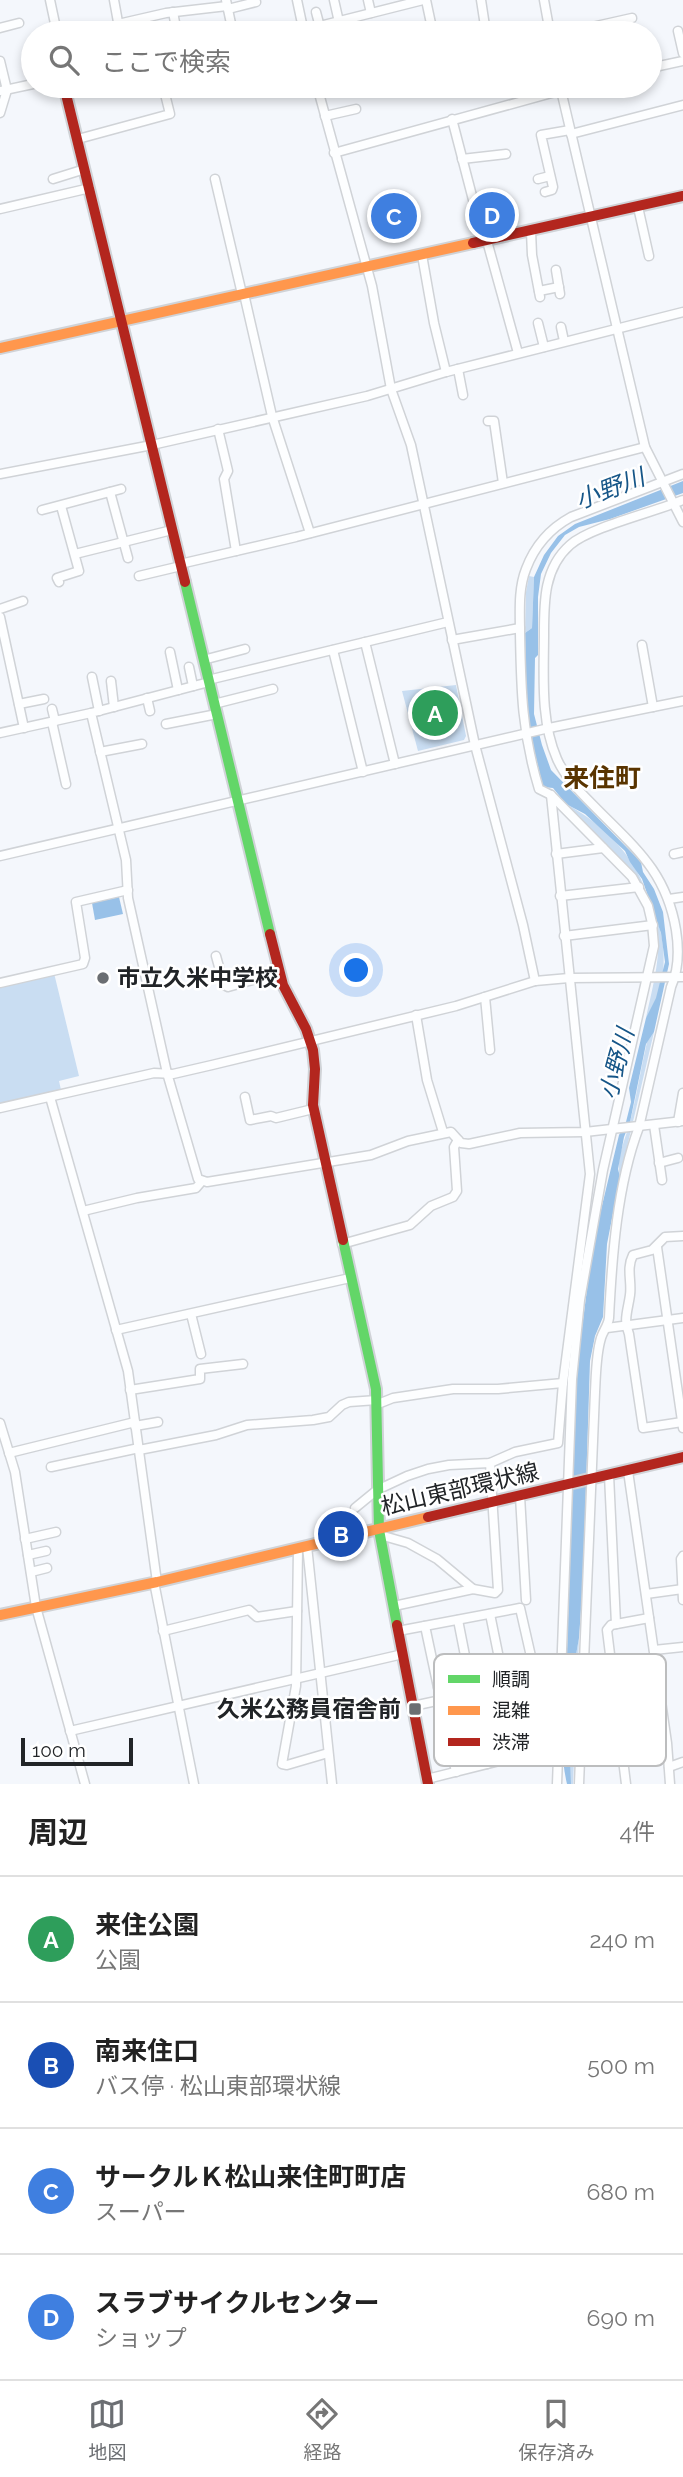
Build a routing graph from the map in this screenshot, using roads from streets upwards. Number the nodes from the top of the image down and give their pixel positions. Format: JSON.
{"nodes":[{"id":1,"x":50,"y":0,"type":"edge"},
{"id":2,"x":114,"y":0,"type":"edge"},
{"id":3,"x":191,"y":0,"type":"edge"},
{"id":4,"x":297,"y":0,"type":"edge"},
{"id":5,"x":334,"y":0,"type":"edge"},
{"id":6,"x":368,"y":0,"type":"edge"},
{"id":7,"x":424,"y":0,"type":"edge"},
{"id":8,"x":481,"y":0,"type":"edge"},
{"id":9,"x":544,"y":0,"type":"edge"},
{"id":10,"x":256,"y":2,"type":"dead end"},
{"id":11,"x":407,"y":2,"type":"edge"},
{"id":12,"x":227,"y":5,"type":"edge"},
{"id":13,"x":193,"y":10,"type":"junction"},
{"id":14,"x":173,"y":12,"type":"junction"},
{"id":15,"x":316,"y":12,"type":"dead end"},
{"id":16,"x":371,"y":13,"type":"junction"},
{"id":17,"x":632,"y":18,"type":"dead end"},
{"id":18,"x":54,"y":21,"type":"edge"},
{"id":19,"x":118,"y":21,"type":"edge"},
{"id":20,"x":144,"y":21,"type":"edge"},
{"id":21,"x":175,"y":21,"type":"edge"},
{"id":22,"x":302,"y":21,"type":"edge"},
{"id":23,"x":318,"y":21,"type":"edge"},
{"id":24,"x":339,"y":21,"type":"edge"},
{"id":25,"x":343,"y":21,"type":"edge"},
{"id":26,"x":430,"y":21,"type":"edge"},
{"id":27,"x":484,"y":21,"type":"edge"},
{"id":28,"x":548,"y":21,"type":"edge"},
{"id":29,"x":624,"y":21,"type":"edge"},
{"id":30,"x":19,"y":23,"type":"dead end"},
{"id":31,"x":0,"y":28,"type":"edge"},
{"id":32,"x":678,"y":31,"type":"dead end"},
{"id":33,"x":683,"y":53,"type":"edge"},
{"id":34,"x":0,"y":61,"type":"edge"},
{"id":35,"x":683,"y":61,"type":"edge"},
{"id":36,"x":662,"y":65,"type":"edge"},
{"id":37,"x":21,"y":87,"type":"edge"},
{"id":38,"x":3,"y":91,"type":"edge"},
{"id":39,"x":67,"y":98,"type":"edge"},
{"id":40,"x":166,"y":98,"type":"edge"},
{"id":41,"x":320,"y":98,"type":"edge"},
{"id":42,"x":525,"y":98,"type":"edge"},
{"id":43,"x":562,"y":98,"type":"edge"},
{"id":44,"x":683,"y":106,"type":"edge"},
{"id":45,"x":356,"y":109,"type":"dead end"},
{"id":46,"x":0,"y":114,"type":"edge"},
{"id":47,"x":325,"y":116,"type":"junction"},
{"id":48,"x":452,"y":119,"type":"junction"},
{"id":49,"x":571,"y":132,"type":"junction"},
{"id":50,"x":78,"y":139,"type":"junction"},
{"id":51,"x":334,"y":153,"type":"junction"},
{"id":52,"x":506,"y":153,"type":"dead end"},
{"id":53,"x":462,"y":159,"type":"junction"},
{"id":54,"x":85,"y":169,"type":"junction"},
{"id":55,"x":550,"y":176,"type":"junction"},
{"id":56,"x":53,"y":178,"type":"dead end"},
{"id":57,"x":215,"y":179,"type":"dead end"},
{"id":58,"x":538,"y":179,"type":"dead end"},
{"id":59,"x":90,"y":188,"type":"junction"},
{"id":60,"x":545,"y":192,"type":"dead end"},
{"id":61,"x":683,"y":196,"type":"edge"},
{"id":62,"x":638,"y":207,"type":"junction"},
{"id":63,"x":0,"y":208,"type":"edge"},
{"id":64,"x":592,"y":218,"type":"junction"},
{"id":65,"x":531,"y":232,"type":"junction"},
{"id":66,"x":486,"y":241,"type":"junction"},
{"id":67,"x":422,"y":255,"type":"junction"},
{"id":68,"x":649,"y":256,"type":"dead end"},
{"id":69,"x":367,"y":267,"type":"junction"},
{"id":70,"x":556,"y":270,"type":"dead end"},
{"id":71,"x":243,"y":294,"type":"junction"},
{"id":72,"x":683,"y":312,"type":"edge"},
{"id":73,"x":123,"y":321,"type":"junction"},
{"id":74,"x":538,"y":323,"type":"dead end"},
{"id":75,"x":561,"y":327,"type":"dead end"},
{"id":76,"x":618,"y":328,"type":"junction"},
{"id":77,"x":564,"y":341,"type":"junction"},
{"id":78,"x":1,"y":345,"type":"edge"},
{"id":79,"x":544,"y":347,"type":"junction"},
{"id":80,"x":518,"y":353,"type":"junction"},
{"id":81,"x":458,"y":369,"type":"junction"},
{"id":82,"x":446,"y":372,"type":"junction"},
{"id":83,"x":391,"y":389,"type":"junction"},
{"id":84,"x":463,"y":395,"type":"dead end"},
{"id":85,"x":272,"y":416,"type":"junction"},
{"id":86,"x":488,"y":421,"type":"dead end"},
{"id":87,"x":218,"y":429,"type":"junction"},
{"id":88,"x":152,"y":445,"type":"junction"},
{"id":89,"x":645,"y":447,"type":"junction"},
{"id":90,"x":0,"y":474,"type":"edge"},
{"id":91,"x":683,"y":474,"type":"edge"},
{"id":92,"x":503,"y":483,"type":"junction"},
{"id":93,"x":664,"y":484,"type":"junction"},
{"id":94,"x":121,"y":489,"type":"dead end"},
{"id":95,"x":110,"y":492,"type":"junction"},
{"id":96,"x":683,"y":500,"type":"edge"},
{"id":97,"x":424,"y":503,"type":"junction"},
{"id":98,"x":673,"y":503,"type":"junction"},
{"id":99,"x":61,"y":506,"type":"junction"},
{"id":100,"x":42,"y":510,"type":"dead end"},
{"id":101,"x":683,"y":522,"type":"edge"},
{"id":102,"x":172,"y":530,"type":"junction"},
{"id":103,"x":310,"y":533,"type":"junction"},
{"id":104,"x":124,"y":542,"type":"junction"},
{"id":105,"x":236,"y":551,"type":"junction"},
{"id":106,"x":75,"y":554,"type":"junction"},
{"id":107,"x":128,"y":558,"type":"dead end"},
{"id":108,"x":180,"y":565,"type":"junction"},
{"id":109,"x":139,"y":576,"type":"dead end"},
{"id":110,"x":58,"y":582,"type":"dead end"},
{"id":111,"x":23,"y":601,"type":"dead end"},
{"id":112,"x":0,"y":609,"type":"edge"},
{"id":113,"x":0,"y":617,"type":"edge"},
{"id":114,"x":448,"y":622,"type":"junction"},
{"id":115,"x":520,"y":628,"type":"junction"},
{"id":116,"x":452,"y":640,"type":"junction"},
{"id":117,"x":365,"y":642,"type":"junction"},
{"id":118,"x":642,"y":645,"type":"dead end"},
{"id":119,"x":245,"y":649,"type":"dead end"},
{"id":120,"x":333,"y":650,"type":"junction"},
{"id":121,"x":170,"y":652,"type":"dead end"},
{"id":122,"x":203,"y":660,"type":"junction"},
{"id":123,"x":189,"y":667,"type":"dead end"},
{"id":124,"x":92,"y":677,"type":"dead end"},
{"id":125,"x":111,"y":681,"type":"dead end"},
{"id":126,"x":208,"y":681,"type":"junction"},
{"id":127,"x":193,"y":686,"type":"junction"},
{"id":128,"x":273,"y":689,"type":"dead end"},
{"id":129,"x":178,"y":690,"type":"junction"},
{"id":130,"x":147,"y":698,"type":"junction"},
{"id":131,"x":44,"y":699,"type":"dead end"},
{"id":132,"x":683,"y":701,"type":"edge"},
{"id":133,"x":19,"y":704,"type":"junction"},
{"id":134,"x":114,"y":707,"type":"junction"},
{"id":135,"x":653,"y":707,"type":"junction"},
{"id":136,"x":52,"y":709,"type":"dead end"},
{"id":137,"x":215,"y":709,"type":"junction"},
{"id":138,"x":150,"y":711,"type":"dead end"},
{"id":139,"x":95,"y":712,"type":"junction"},
{"id":140,"x":53,"y":721,"type":"junction"},
{"id":141,"x":166,"y":724,"type":"dead end"},
{"id":142,"x":23,"y":728,"type":"junction"},
{"id":143,"x":547,"y":729,"type":"junction"},
{"id":144,"x":0,"y":733,"type":"edge"},
{"id":145,"x":526,"y":734,"type":"junction"},
{"id":146,"x":142,"y":744,"type":"dead end"},
{"id":147,"x":475,"y":745,"type":"junction"},
{"id":148,"x":100,"y":752,"type":"junction"},
{"id":149,"x":395,"y":764,"type":"junction"},
{"id":150,"x":363,"y":772,"type":"junction"},
{"id":151,"x":66,"y":784,"type":"dead end"},
{"id":152,"x":551,"y":795,"type":"junction"},
{"id":153,"x":238,"y":801,"type":"junction"},
{"id":154,"x":119,"y":829,"type":"junction"},
{"id":155,"x":603,"y":848,"type":"junction"},
{"id":156,"x":556,"y":854,"type":"junction"},
{"id":157,"x":0,"y":856,"type":"edge"},
{"id":158,"x":639,"y":887,"type":"junction"},
{"id":159,"x":128,"y":890,"type":"junction"},
{"id":160,"x":560,"y":896,"type":"junction"},
{"id":161,"x":683,"y":897,"type":"edge"},
{"id":162,"x":669,"y":899,"type":"junction"},
{"id":163,"x":653,"y":925,"type":"junction"},
{"id":164,"x":564,"y":936,"type":"junction"},
{"id":165,"x":216,"y":956,"type":"dead end"},
{"id":166,"x":280,"y":972,"type":"junction"},
{"id":167,"x":650,"y":977,"type":"junction"},
{"id":168,"x":677,"y":977,"type":"edge"},
{"id":169,"x":569,"y":978,"type":"junction"},
{"id":170,"x":535,"y":981,"type":"junction"},
{"id":171,"x":0,"y":983,"type":"edge"},
{"id":172,"x":485,"y":997,"type":"junction"},
{"id":173,"x":416,"y":1015,"type":"junction"},
{"id":174,"x":310,"y":1041,"type":"junction"},
{"id":175,"x":491,"y":1050,"type":"dead end"},
{"id":176,"x":167,"y":1073,"type":"junction"},
{"id":177,"x":683,"y":1093,"type":"edge"},
{"id":178,"x":50,"y":1097,"type":"junction"},
{"id":179,"x":245,"y":1097,"type":"dead end"},
{"id":180,"x":0,"y":1108,"type":"edge"},
{"id":181,"x":313,"y":1109,"type":"junction"},
{"id":182,"x":681,"y":1121,"type":"edge"},
{"id":183,"x":653,"y":1125,"type":"junction"},
{"id":184,"x":638,"y":1127,"type":"junction"},
{"id":185,"x":614,"y":1129,"type":"junction"},
{"id":186,"x":443,"y":1132,"type":"junction"},
{"id":187,"x":585,"y":1132,"type":"junction"},
{"id":188,"x":458,"y":1140,"type":"junction"},
{"id":189,"x":678,"y":1158,"type":"dead end"},
{"id":190,"x":324,"y":1161,"type":"junction"},
{"id":191,"x":659,"y":1163,"type":"junction"},
{"id":192,"x":662,"y":1180,"type":"dead end"},
{"id":193,"x":202,"y":1181,"type":"junction"},
{"id":194,"x":83,"y":1211,"type":"junction"},
{"id":195,"x":683,"y":1236,"type":"edge"},
{"id":196,"x":342,"y":1244,"type":"junction"},
{"id":197,"x":657,"y":1247,"type":"junction"},
{"id":198,"x":350,"y":1278,"type":"junction"},
{"id":199,"x":191,"y":1314,"type":"junction"},
{"id":200,"x":683,"y":1318,"type":"edge"},
{"id":201,"x":668,"y":1320,"type":"junction"},
{"id":202,"x":626,"y":1326,"type":"junction"},
{"id":203,"x":607,"y":1328,"type":"junction"},
{"id":204,"x":116,"y":1330,"type":"junction"},
{"id":205,"x":201,"y":1354,"type":"dead end"},
{"id":206,"x":243,"y":1364,"type":"dead end"},
{"id":207,"x":563,"y":1383,"type":"junction"},
{"id":208,"x":130,"y":1390,"type":"junction"},
{"id":209,"x":377,"y":1402,"type":"junction"},
{"id":210,"x":682,"y":1417,"type":"edge"},
{"id":211,"x":158,"y":1422,"type":"dead end"},
{"id":212,"x":0,"y":1423,"type":"edge"},
{"id":213,"x":135,"y":1424,"type":"junction"},
{"id":214,"x":683,"y":1428,"type":"edge"},
{"id":215,"x":139,"y":1449,"type":"junction"},
{"id":216,"x":9,"y":1454,"type":"junction"},
{"id":217,"x":0,"y":1457,"type":"edge"},
{"id":218,"x":683,"y":1457,"type":"edge"},
{"id":219,"x":490,"y":1463,"type":"junction"},
{"id":220,"x":51,"y":1468,"type":"dead end"},
{"id":221,"x":628,"y":1471,"type":"junction"},
{"id":222,"x":609,"y":1475,"type":"junction"},
{"id":223,"x":590,"y":1480,"type":"junction"},
{"id":224,"x":569,"y":1485,"type":"junction"},
{"id":225,"x":377,"y":1490,"type":"junction"},
{"id":226,"x":520,"y":1496,"type":"junction"},
{"id":227,"x":493,"y":1503,"type":"junction"},
{"id":228,"x":355,"y":1508,"type":"dead end"},
{"id":229,"x":56,"y":1532,"type":"dead end"},
{"id":230,"x":379,"y":1532,"type":"junction"},
{"id":231,"x":25,"y":1539,"type":"junction"},
{"id":232,"x":303,"y":1547,"type":"junction"},
{"id":233,"x":46,"y":1550,"type":"dead end"},
{"id":234,"x":28,"y":1555,"type":"junction"},
{"id":235,"x":683,"y":1556,"type":"edge"},
{"id":236,"x":47,"y":1568,"type":"dead end"},
{"id":237,"x":31,"y":1573,"type":"junction"},
{"id":238,"x":155,"y":1582,"type":"junction"},
{"id":239,"x":683,"y":1589,"type":"edge"},
{"id":240,"x":473,"y":1590,"type":"junction"},
{"id":241,"x":646,"y":1594,"type":"junction"},
{"id":242,"x":526,"y":1600,"type":"dead end"},
{"id":243,"x":683,"y":1600,"type":"edge"},
{"id":244,"x":394,"y":1606,"type":"junction"},
{"id":245,"x":36,"y":1607,"type":"junction"},
{"id":246,"x":297,"y":1611,"type":"junction"},
{"id":247,"x":490,"y":1614,"type":"junction"},
{"id":248,"x":0,"y":1615,"type":"edge"},
{"id":249,"x":649,"y":1618,"type":"junction"},
{"id":250,"x":458,"y":1620,"type":"junction"},
{"id":251,"x":616,"y":1624,"type":"junction"},
{"id":252,"x":425,"y":1626,"type":"junction"},
{"id":253,"x":163,"y":1631,"type":"junction"},
{"id":254,"x":398,"y":1631,"type":"junction"},
{"id":255,"x":683,"y":1647,"type":"edge"},
{"id":256,"x":654,"y":1650,"type":"junction"},
{"id":257,"x":403,"y":1654,"type":"junction"},
{"id":258,"x":465,"y":1654,"type":"edge"},
{"id":259,"x":498,"y":1654,"type":"edge"},
{"id":260,"x":531,"y":1654,"type":"edge"},
{"id":261,"x":562,"y":1654,"type":"edge"},
{"id":262,"x":584,"y":1654,"type":"edge"},
{"id":263,"x":610,"y":1654,"type":"edge"},
{"id":264,"x":655,"y":1654,"type":"edge"},
{"id":265,"x":434,"y":1668,"type":"edge"},
{"id":266,"x":320,"y":1674,"type":"junction"},
{"id":267,"x":296,"y":1679,"type":"junction"},
{"id":268,"x":434,"y":1702,"type":"edge"},
{"id":269,"x":178,"y":1706,"type":"junction"},
{"id":270,"x":413,"y":1706,"type":"junction"},
{"id":271,"x":70,"y":1731,"type":"junction"},
{"id":272,"x":666,"y":1744,"type":"edge"},
{"id":273,"x":328,"y":1753,"type":"junction"},
{"id":274,"x":683,"y":1762,"type":"edge"},
{"id":275,"x":455,"y":1766,"type":"edge"},
{"id":276,"x":479,"y":1766,"type":"edge"},
{"id":277,"x":558,"y":1766,"type":"edge"},
{"id":278,"x":580,"y":1766,"type":"edge"},
{"id":279,"x":624,"y":1766,"type":"edge"},
{"id":280,"x":669,"y":1767,"type":"junction"},
{"id":281,"x":456,"y":1772,"type":"junction"},
{"id":282,"x":427,"y":1782,"type":"edge"},
{"id":283,"x":85,"y":1784,"type":"edge"},
{"id":284,"x":194,"y":1784,"type":"edge"},
{"id":285,"x":332,"y":1784,"type":"edge"},
{"id":286,"x":557,"y":1784,"type":"edge"},
{"id":287,"x":579,"y":1784,"type":"edge"},
{"id":288,"x":626,"y":1784,"type":"edge"},
{"id":289,"x":670,"y":1784,"type":"edge"}],
"edges":[{"from":1,"to":18,"type":"street"},
{"from":2,"to":19,"type":"street"},
{"from":3,"to":13,"type":"street"},
{"from":4,"to":22,"type":"street"},
{"from":5,"to":24,"type":"street"},
{"from":6,"to":16,"type":"street"},
{"from":7,"to":11,"type":"street"},
{"from":7,"to":26,"type":"street"},
{"from":8,"to":27,"type":"street"},
{"from":9,"to":28,"type":"street"},
{"from":10,"to":12,"type":"street"},
{"from":11,"to":16,"type":"street"},
{"from":12,"to":13,"type":"street"},
{"from":13,"to":14,"type":"street"},
{"from":14,"to":20,"type":"street"},
{"from":14,"to":21,"type":"street"},
{"from":15,"to":23,"type":"street"},
{"from":16,"to":25,"type":"street"},
{"from":17,"to":29,"type":"street"},
{"from":30,"to":31,"type":"street"},
{"from":32,"to":33,"type":"street"},
{"from":34,"to":38,"type":"street"},
{"from":35,"to":36,"type":"street"},
{"from":37,"to":38,"type":"street"},
{"from":38,"to":46,"type":"street"},
{"from":39,"to":50,"type":"street"},
{"from":40,"to":50,"type":"street"},
{"from":41,"to":47,"type":"street"},
{"from":42,"to":48,"type":"street"},
{"from":43,"to":49,"type":"street"},
{"from":44,"to":49,"type":"street"},
{"from":45,"to":47,"type":"street"},
{"from":47,"to":51,"type":"street"},
{"from":48,"to":51,"type":"street"},
{"from":48,"to":53,"type":"street"},
{"from":49,"to":55,"type":"street"},
{"from":49,"to":64,"type":"street"},
{"from":50,"to":54,"type":"street"},
{"from":51,"to":69,"type":"street"},
{"from":52,"to":53,"type":"street"},
{"from":53,"to":66,"type":"street"},
{"from":54,"to":56,"type":"street"},
{"from":54,"to":59,"type":"street"},
{"from":55,"to":58,"type":"street"},
{"from":55,"to":60,"type":"street"},
{"from":57,"to":71,"type":"street"},
{"from":59,"to":63,"type":"street"},
{"from":59,"to":73,"type":"street"},
{"from":61,"to":62,"type":"street"},
{"from":62,"to":64,"type":"street"},
{"from":62,"to":68,"type":"street"},
{"from":64,"to":65,"type":"street"},
{"from":64,"to":76,"type":"street"},
{"from":65,"to":66,"type":"street"},
{"from":65,"to":70,"type":"street"},
{"from":66,"to":67,"type":"street"},
{"from":66,"to":80,"type":"street"},
{"from":67,"to":69,"type":"street"},
{"from":67,"to":82,"type":"street"},
{"from":69,"to":71,"type":"street"},
{"from":69,"to":83,"type":"street"},
{"from":71,"to":73,"type":"street"},
{"from":71,"to":85,"type":"street"},
{"from":72,"to":76,"type":"street"},
{"from":73,"to":78,"type":"street"},
{"from":73,"to":88,"type":"street"},
{"from":74,"to":79,"type":"street"},
{"from":75,"to":77,"type":"street"},
{"from":76,"to":77,"type":"street"},
{"from":76,"to":89,"type":"street"},
{"from":77,"to":79,"type":"street"},
{"from":79,"to":80,"type":"street"},
{"from":80,"to":81,"type":"street"},
{"from":81,"to":82,"type":"street"},
{"from":81,"to":84,"type":"street"},
{"from":82,"to":83,"type":"street"},
{"from":83,"to":85,"type":"street"},
{"from":83,"to":97,"type":"street"},
{"from":85,"to":87,"type":"street"},
{"from":85,"to":103,"type":"street"},
{"from":86,"to":92,"type":"street"},
{"from":87,"to":88,"type":"street"},
{"from":87,"to":105,"type":"street"},
{"from":88,"to":90,"type":"street"},
{"from":88,"to":102,"type":"street"},
{"from":89,"to":92,"type":"street"},
{"from":89,"to":93,"type":"street"},
{"from":91,"to":93,"type":"street"},
{"from":92,"to":97,"type":"street"},
{"from":93,"to":98,"type":"street"},
{"from":93,"to":115,"type":"street"},
{"from":94,"to":95,"type":"street"},
{"from":95,"to":99,"type":"street"},
{"from":95,"to":104,"type":"street"},
{"from":96,"to":98,"type":"street"},
{"from":97,"to":103,"type":"street"},
{"from":97,"to":114,"type":"street"},
{"from":98,"to":101,"type":"street"},
{"from":98,"to":143,"type":"street"},
{"from":99,"to":100,"type":"street"},
{"from":99,"to":106,"type":"street"},
{"from":102,"to":104,"type":"street"},
{"from":102,"to":108,"type":"street"},
{"from":103,"to":105,"type":"street"},
{"from":104,"to":106,"type":"street"},
{"from":104,"to":107,"type":"street"},
{"from":105,"to":108,"type":"street"},
{"from":106,"to":110,"type":"street"},
{"from":108,"to":109,"type":"street"},
{"from":108,"to":122,"type":"street"},
{"from":111,"to":112,"type":"street"},
{"from":113,"to":133,"type":"street"},
{"from":114,"to":116,"type":"street"},
{"from":114,"to":117,"type":"street"},
{"from":115,"to":116,"type":"street"},
{"from":115,"to":145,"type":"street"},
{"from":116,"to":147,"type":"street"},
{"from":117,"to":120,"type":"street"},
{"from":117,"to":149,"type":"street"},
{"from":118,"to":135,"type":"street"},
{"from":119,"to":122,"type":"street"},
{"from":120,"to":126,"type":"street"},
{"from":120,"to":150,"type":"street"},
{"from":121,"to":129,"type":"street"},
{"from":122,"to":126,"type":"street"},
{"from":123,"to":127,"type":"street"},
{"from":124,"to":139,"type":"street"},
{"from":125,"to":134,"type":"street"},
{"from":126,"to":127,"type":"street"},
{"from":126,"to":137,"type":"street"},
{"from":127,"to":129,"type":"street"},
{"from":128,"to":137,"type":"street"},
{"from":129,"to":130,"type":"street"},
{"from":130,"to":134,"type":"street"},
{"from":130,"to":138,"type":"street"},
{"from":131,"to":133,"type":"street"},
{"from":132,"to":135,"type":"street"},
{"from":133,"to":142,"type":"street"},
{"from":134,"to":139,"type":"street"},
{"from":135,"to":143,"type":"street"},
{"from":136,"to":140,"type":"street"},
{"from":137,"to":141,"type":"street"},
{"from":137,"to":153,"type":"street"},
{"from":139,"to":140,"type":"street"},
{"from":139,"to":148,"type":"street"},
{"from":140,"to":142,"type":"street"},
{"from":140,"to":151,"type":"street"},
{"from":142,"to":144,"type":"street"},
{"from":143,"to":145,"type":"street"},
{"from":143,"to":162,"type":"street"},
{"from":145,"to":147,"type":"street"},
{"from":145,"to":152,"type":"street"},
{"from":146,"to":148,"type":"street"},
{"from":147,"to":149,"type":"street"},
{"from":147,"to":170,"type":"street"},
{"from":148,"to":154,"type":"street"},
{"from":149,"to":150,"type":"street"},
{"from":150,"to":153,"type":"street"},
{"from":152,"to":155,"type":"street"},
{"from":152,"to":156,"type":"street"},
{"from":153,"to":154,"type":"street"},
{"from":153,"to":166,"type":"street"},
{"from":154,"to":157,"type":"street"},
{"from":154,"to":159,"type":"street"},
{"from":155,"to":156,"type":"street"},
{"from":155,"to":158,"type":"street"},
{"from":156,"to":160,"type":"street"},
{"from":158,"to":160,"type":"street"},
{"from":158,"to":163,"type":"street"},
{"from":159,"to":171,"type":"street"},
{"from":159,"to":176,"type":"street"},
{"from":160,"to":164,"type":"street"},
{"from":161,"to":162,"type":"street"},
{"from":162,"to":168,"type":"street"},
{"from":163,"to":164,"type":"street"},
{"from":163,"to":167,"type":"street"},
{"from":164,"to":169,"type":"street"},
{"from":165,"to":166,"type":"street"},
{"from":166,"to":174,"type":"street"},
{"from":167,"to":168,"type":"street"},
{"from":167,"to":169,"type":"street"},
{"from":167,"to":185,"type":"street"},
{"from":168,"to":184,"type":"street"},
{"from":169,"to":170,"type":"street"},
{"from":169,"to":187,"type":"street"},
{"from":170,"to":172,"type":"street"},
{"from":172,"to":173,"type":"street"},
{"from":172,"to":175,"type":"street"},
{"from":173,"to":174,"type":"street"},
{"from":173,"to":186,"type":"street"},
{"from":174,"to":176,"type":"street"},
{"from":174,"to":181,"type":"street"},
{"from":176,"to":178,"type":"street"},
{"from":176,"to":193,"type":"street"},
{"from":177,"to":182,"type":"street"},
{"from":178,"to":180,"type":"street"},
{"from":178,"to":194,"type":"street"},
{"from":179,"to":181,"type":"street"},
{"from":181,"to":190,"type":"street"},
{"from":182,"to":183,"type":"street"},
{"from":183,"to":184,"type":"street"},
{"from":183,"to":191,"type":"street"},
{"from":184,"to":185,"type":"street"},
{"from":184,"to":203,"type":"street"},
{"from":185,"to":187,"type":"street"},
{"from":185,"to":224,"type":"street"},
{"from":186,"to":188,"type":"street"},
{"from":186,"to":190,"type":"street"},
{"from":187,"to":188,"type":"street"},
{"from":187,"to":207,"type":"street"},
{"from":188,"to":196,"type":"street"},
{"from":189,"to":191,"type":"street"},
{"from":190,"to":193,"type":"street"},
{"from":190,"to":196,"type":"street"},
{"from":191,"to":192,"type":"street"},
{"from":193,"to":194,"type":"street"},
{"from":194,"to":204,"type":"street"},
{"from":195,"to":197,"type":"street"},
{"from":196,"to":198,"type":"street"},
{"from":197,"to":201,"type":"street"},
{"from":197,"to":202,"type":"street"},
{"from":198,"to":199,"type":"street"},
{"from":198,"to":209,"type":"street"},
{"from":199,"to":204,"type":"street"},
{"from":199,"to":205,"type":"street"},
{"from":200,"to":201,"type":"street"},
{"from":201,"to":202,"type":"street"},
{"from":201,"to":210,"type":"street"},
{"from":202,"to":203,"type":"street"},
{"from":202,"to":210,"type":"street"},
{"from":203,"to":223,"type":"street"},
{"from":204,"to":208,"type":"street"},
{"from":206,"to":208,"type":"street"},
{"from":207,"to":209,"type":"street"},
{"from":207,"to":219,"type":"street"},
{"from":208,"to":213,"type":"street"},
{"from":209,"to":215,"type":"street"},
{"from":209,"to":225,"type":"street"},
{"from":210,"to":214,"type":"street"},
{"from":211,"to":213,"type":"street"},
{"from":212,"to":216,"type":"street"},
{"from":213,"to":215,"type":"street"},
{"from":213,"to":216,"type":"street"},
{"from":215,"to":220,"type":"street"},
{"from":215,"to":238,"type":"street"},
{"from":216,"to":217,"type":"street"},
{"from":216,"to":231,"type":"street"},
{"from":218,"to":221,"type":"street","name":"松山東部環状線"},
{"from":219,"to":225,"type":"street"},
{"from":219,"to":227,"type":"street"},
{"from":221,"to":222,"type":"street","name":"松山東部環状線"},
{"from":221,"to":241,"type":"street"},
{"from":222,"to":223,"type":"street","name":"松山東部環状線"},
{"from":222,"to":251,"type":"street"},
{"from":223,"to":224,"type":"street","name":"松山東部環状線"},
{"from":223,"to":262,"type":"street"},
{"from":224,"to":226,"type":"street","name":"松山東部環状線"},
{"from":224,"to":261,"type":"street"},
{"from":225,"to":228,"type":"street"},
{"from":225,"to":230,"type":"street"},
{"from":226,"to":227,"type":"street","name":"松山東部環状線"},
{"from":226,"to":242,"type":"street"},
{"from":227,"to":230,"type":"street","name":"松山東部環状線"},
{"from":227,"to":240,"type":"street"},
{"from":229,"to":231,"type":"street"},
{"from":230,"to":232,"type":"street","name":"松山東部環状線"},
{"from":230,"to":240,"type":"street"},
{"from":230,"to":244,"type":"street"},
{"from":231,"to":234,"type":"street"},
{"from":232,"to":238,"type":"street","name":"松山東部環状線"},
{"from":232,"to":246,"type":"street"},
{"from":232,"to":266,"type":"street"},
{"from":233,"to":234,"type":"street"},
{"from":234,"to":237,"type":"street"},
{"from":235,"to":239,"type":"street"},
{"from":236,"to":237,"type":"street"},
{"from":237,"to":245,"type":"street"},
{"from":238,"to":245,"type":"street","name":"松山東部環状線"},
{"from":238,"to":253,"type":"street"},
{"from":239,"to":241,"type":"street"},
{"from":239,"to":243,"type":"street"},
{"from":240,"to":244,"type":"street"},
{"from":241,"to":249,"type":"street"},
{"from":244,"to":254,"type":"street"},
{"from":245,"to":248,"type":"street","name":"松山東部環状線"},
{"from":245,"to":271,"type":"street"},
{"from":246,"to":253,"type":"street"},
{"from":246,"to":267,"type":"street"},
{"from":247,"to":250,"type":"street"},
{"from":247,"to":259,"type":"street"},
{"from":247,"to":260,"type":"street"},
{"from":249,"to":251,"type":"street"},
{"from":249,"to":256,"type":"street"},
{"from":250,"to":252,"type":"street"},
{"from":250,"to":258,"type":"street"},
{"from":251,"to":263,"type":"street"},
{"from":252,"to":254,"type":"street"},
{"from":252,"to":265,"type":"street"},
{"from":253,"to":269,"type":"street"},
{"from":254,"to":257,"type":"street"},
{"from":255,"to":256,"type":"street"},
{"from":256,"to":264,"type":"street"},
{"from":257,"to":266,"type":"street"},
{"from":257,"to":270,"type":"street"},
{"from":266,"to":267,"type":"street"},
{"from":266,"to":273,"type":"street"},
{"from":267,"to":269,"type":"street"},
{"from":267,"to":273,"type":"street"},
{"from":268,"to":270,"type":"street"},
{"from":269,"to":271,"type":"street"},
{"from":269,"to":284,"type":"street"},
{"from":270,"to":282,"type":"street"},
{"from":271,"to":283,"type":"street"},
{"from":272,"to":280,"type":"street"},
{"from":273,"to":285,"type":"street"},
{"from":274,"to":280,"type":"street"},
{"from":275,"to":281,"type":"street"},
{"from":276,"to":281,"type":"street"},
{"from":277,"to":286,"type":"street"},
{"from":278,"to":287,"type":"street"},
{"from":279,"to":288,"type":"street"},
{"from":280,"to":289,"type":"street"},
{"from":281,"to":282,"type":"street"}]}
